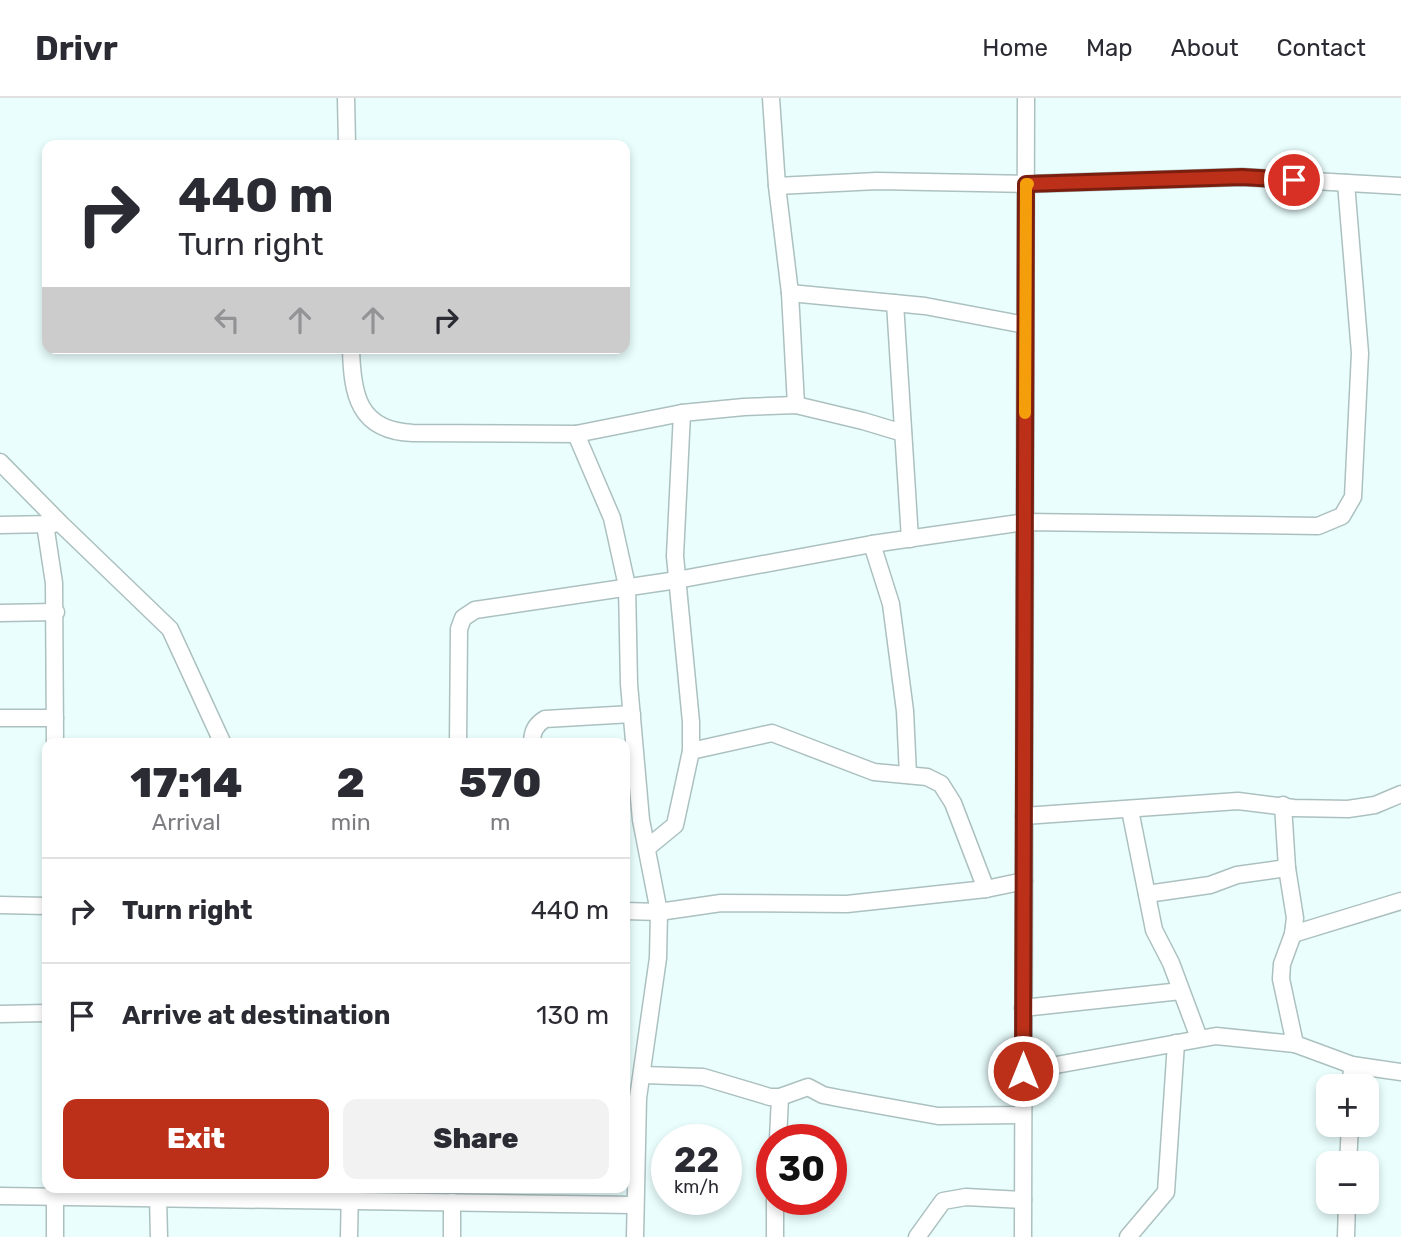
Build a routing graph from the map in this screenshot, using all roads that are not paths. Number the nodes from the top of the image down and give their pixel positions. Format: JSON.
{"nodes":[{"id":1,"x":346,"y":98,"type":"edge"},
{"id":2,"x":771,"y":98,"type":"edge"},
{"id":3,"x":1026,"y":98,"type":"edge"},
{"id":4,"x":347,"y":140,"type":"edge"},
{"id":5,"x":1346,"y":183,"type":"junction"},
{"id":6,"x":1026,"y":184,"type":"junction"},
{"id":7,"x":777,"y":186,"type":"junction"},
{"id":8,"x":1401,"y":186,"type":"edge"},
{"id":9,"x":790,"y":293,"type":"junction"},
{"id":10,"x":895,"y":303,"type":"junction"},
{"id":11,"x":1025,"y":325,"type":"junction"},
{"id":12,"x":351,"y":354,"type":"edge"},
{"id":13,"x":796,"y":405,"type":"junction"},
{"id":14,"x":682,"y":413,"type":"junction"},
{"id":15,"x":903,"y":433,"type":"junction"},
{"id":16,"x":576,"y":434,"type":"junction"},
{"id":17,"x":0,"y":462,"type":"edge"},
{"id":18,"x":1025,"y":522,"type":"junction"},
{"id":19,"x":52,"y":524,"type":"junction"},
{"id":20,"x":0,"y":525,"type":"edge"},
{"id":21,"x":910,"y":539,"type":"junction"},
{"id":22,"x":873,"y":544,"type":"junction"},
{"id":23,"x":677,"y":580,"type":"junction"},
{"id":24,"x":627,"y":586,"type":"junction"},
{"id":25,"x":56,"y":611,"type":"junction"},
{"id":26,"x":0,"y":613,"type":"edge"},
{"id":27,"x":632,"y":714,"type":"junction"},
{"id":28,"x":0,"y":718,"type":"edge"},
{"id":29,"x":55,"y":718,"type":"junction"},
{"id":30,"x":55,"y":738,"type":"edge"},
{"id":31,"x":220,"y":738,"type":"edge"},
{"id":32,"x":458,"y":738,"type":"edge"},
{"id":33,"x":532,"y":738,"type":"edge"},
{"id":34,"x":691,"y":751,"type":"junction"},
{"id":35,"x":908,"y":775,"type":"junction"},
{"id":36,"x":1401,"y":794,"type":"edge"},
{"id":37,"x":1283,"y":805,"type":"junction"},
{"id":38,"x":1130,"y":810,"type":"junction"},
{"id":39,"x":1024,"y":816,"type":"junction"},
{"id":40,"x":647,"y":848,"type":"junction"},
{"id":41,"x":1287,"y":868,"type":"junction"},
{"id":42,"x":1024,"y":881,"type":"junction"},
{"id":43,"x":986,"y":889,"type":"junction"},
{"id":44,"x":1147,"y":894,"type":"junction"},
{"id":45,"x":1401,"y":901,"type":"edge"},
{"id":46,"x":0,"y":905,"type":"edge"},
{"id":47,"x":42,"y":906,"type":"edge"},
{"id":48,"x":630,"y":911,"type":"edge"},
{"id":49,"x":659,"y":912,"type":"junction"},
{"id":50,"x":1293,"y":934,"type":"junction"},
{"id":51,"x":1181,"y":991,"type":"junction"},
{"id":52,"x":1023,"y":1008,"type":"junction"},
{"id":53,"x":42,"y":1013,"type":"edge"},
{"id":54,"x":0,"y":1014,"type":"edge"},
{"id":55,"x":1199,"y":1038,"type":"junction"},
{"id":56,"x":1176,"y":1043,"type":"junction"},
{"id":57,"x":1295,"y":1044,"type":"junction"},
{"id":58,"x":1352,"y":1065,"type":"junction"},
{"id":59,"x":1023,"y":1071,"type":"junction"},
{"id":60,"x":1401,"y":1072,"type":"edge"},
{"id":61,"x":1352,"y":1074,"type":"edge"},
{"id":62,"x":643,"y":1075,"type":"junction"},
{"id":63,"x":780,"y":1097,"type":"junction"},
{"id":64,"x":1023,"y":1115,"type":"junction"},
{"id":65,"x":779,"y":1124,"type":"edge"},
{"id":66,"x":42,"y":1193,"type":"edge"},
{"id":67,"x":55,"y":1193,"type":"edge"},
{"id":68,"x":76,"y":1193,"type":"edge"},
{"id":69,"x":243,"y":1194,"type":"edge"},
{"id":70,"x":351,"y":1194,"type":"edge"},
{"id":71,"x":0,"y":1196,"type":"edge"},
{"id":72,"x":535,"y":1196,"type":"edge"},
{"id":73,"x":158,"y":1197,"type":"junction"},
{"id":74,"x":1023,"y":1200,"type":"junction"},
{"id":75,"x":452,"y":1202,"type":"junction"},
{"id":76,"x":635,"y":1205,"type":"junction"},
{"id":77,"x":1347,"y":1214,"type":"edge"},
{"id":78,"x":775,"y":1215,"type":"edge"},
{"id":79,"x":55,"y":1237,"type":"edge"},
{"id":80,"x":159,"y":1237,"type":"edge"},
{"id":81,"x":349,"y":1237,"type":"edge"},
{"id":82,"x":452,"y":1237,"type":"edge"},
{"id":83,"x":635,"y":1237,"type":"edge"},
{"id":84,"x":775,"y":1237,"type":"edge"},
{"id":85,"x":917,"y":1237,"type":"edge"},
{"id":86,"x":1023,"y":1237,"type":"edge"},
{"id":87,"x":1128,"y":1237,"type":"edge"},
{"id":88,"x":1346,"y":1237,"type":"edge"}],
"edges":[{"from":1,"to":4,"type":"street"},
{"from":2,"to":7,"type":"street"},
{"from":3,"to":6,"type":"street"},
{"from":5,"to":6,"type":"street"},
{"from":5,"to":8,"type":"street"},
{"from":5,"to":18,"type":"street"},
{"from":6,"to":7,"type":"street"},
{"from":6,"to":11,"type":"street"},
{"from":7,"to":9,"type":"street"},
{"from":9,"to":10,"type":"street"},
{"from":9,"to":13,"type":"street"},
{"from":10,"to":11,"type":"street"},
{"from":10,"to":15,"type":"street"},
{"from":11,"to":18,"type":"street"},
{"from":12,"to":16,"type":"street"},
{"from":13,"to":14,"type":"street"},
{"from":13,"to":15,"type":"street"},
{"from":14,"to":16,"type":"street"},
{"from":14,"to":23,"type":"street"},
{"from":15,"to":21,"type":"street"},
{"from":16,"to":24,"type":"street"},
{"from":17,"to":19,"type":"street"},
{"from":18,"to":21,"type":"street"},
{"from":18,"to":39,"type":"street"},
{"from":19,"to":20,"type":"street"},
{"from":19,"to":25,"type":"street"},
{"from":19,"to":31,"type":"street"},
{"from":21,"to":22,"type":"street"},
{"from":22,"to":23,"type":"street"},
{"from":22,"to":35,"type":"street"},
{"from":23,"to":24,"type":"street"},
{"from":23,"to":34,"type":"street"},
{"from":24,"to":27,"type":"street"},
{"from":24,"to":32,"type":"street"},
{"from":25,"to":26,"type":"street"},
{"from":25,"to":29,"type":"street"},
{"from":27,"to":33,"type":"street"},
{"from":27,"to":40,"type":"street"},
{"from":28,"to":29,"type":"street"},
{"from":29,"to":30,"type":"street"},
{"from":34,"to":35,"type":"street"},
{"from":34,"to":40,"type":"street"},
{"from":35,"to":43,"type":"street"},
{"from":36,"to":37,"type":"street"},
{"from":37,"to":38,"type":"street"},
{"from":37,"to":41,"type":"street"},
{"from":38,"to":39,"type":"street"},
{"from":38,"to":44,"type":"street"},
{"from":39,"to":42,"type":"street"},
{"from":40,"to":49,"type":"street"},
{"from":41,"to":44,"type":"street"},
{"from":41,"to":50,"type":"street"},
{"from":42,"to":43,"type":"street"},
{"from":42,"to":52,"type":"street"},
{"from":43,"to":49,"type":"street"},
{"from":44,"to":51,"type":"street"},
{"from":45,"to":50,"type":"street"},
{"from":46,"to":47,"type":"street"},
{"from":48,"to":49,"type":"street"},
{"from":49,"to":62,"type":"street"},
{"from":50,"to":57,"type":"street"},
{"from":51,"to":52,"type":"street"},
{"from":51,"to":55,"type":"street"},
{"from":52,"to":59,"type":"street"},
{"from":53,"to":54,"type":"street"},
{"from":55,"to":56,"type":"street"},
{"from":55,"to":57,"type":"street"},
{"from":56,"to":59,"type":"street"},
{"from":56,"to":87,"type":"street"},
{"from":57,"to":58,"type":"street"},
{"from":58,"to":60,"type":"street"},
{"from":58,"to":61,"type":"street"},
{"from":59,"to":64,"type":"street"},
{"from":62,"to":63,"type":"street"},
{"from":62,"to":76,"type":"street"},
{"from":63,"to":64,"type":"street"},
{"from":63,"to":65,"type":"street"},
{"from":64,"to":74,"type":"street"},
{"from":66,"to":71,"type":"street"},
{"from":67,"to":79,"type":"street"},
{"from":68,"to":73,"type":"street"},
{"from":69,"to":70,"type":"street"},
{"from":69,"to":73,"type":"street"},
{"from":70,"to":75,"type":"street"},
{"from":70,"to":81,"type":"street"},
{"from":72,"to":75,"type":"street"},
{"from":72,"to":76,"type":"street"},
{"from":73,"to":80,"type":"street"},
{"from":74,"to":85,"type":"street"},
{"from":74,"to":86,"type":"street"},
{"from":75,"to":82,"type":"street"},
{"from":76,"to":83,"type":"street"},
{"from":77,"to":88,"type":"street"},
{"from":78,"to":84,"type":"street"}]}
